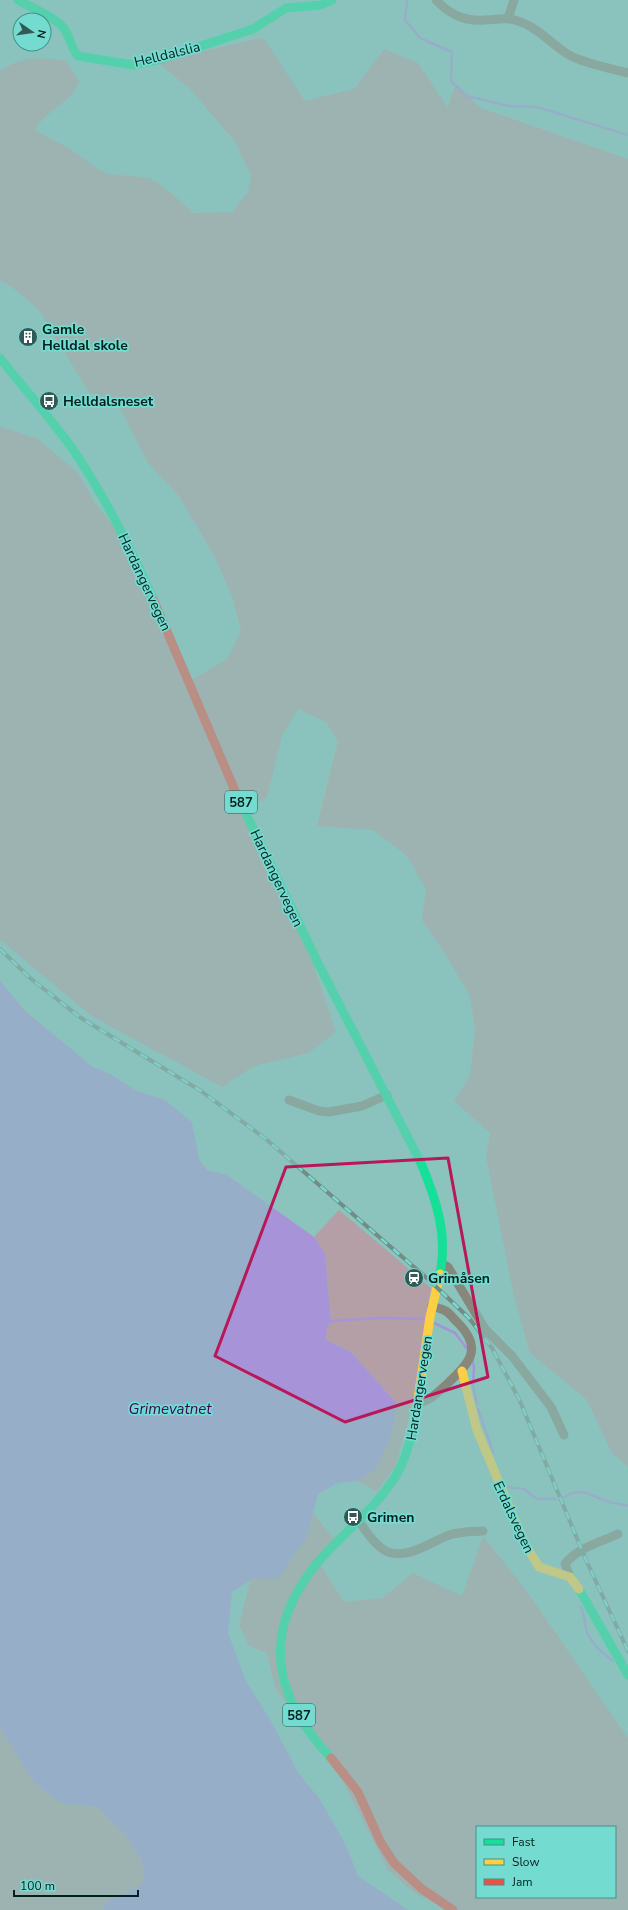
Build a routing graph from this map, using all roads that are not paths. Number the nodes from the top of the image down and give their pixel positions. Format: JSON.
{"nodes":[{"id":1,"x":18,"y":0,"type":"edge"},
{"id":2,"x":332,"y":0,"type":"edge"},
{"id":3,"x":436,"y":0,"type":"edge"},
{"id":4,"x":514,"y":0,"type":"edge"},
{"id":5,"x":508,"y":18,"type":"junction"},
{"id":6,"x":628,"y":73,"type":"edge"},
{"id":7,"x":0,"y":358,"type":"edge"},
{"id":8,"x":387,"y":1095,"type":"junction"},
{"id":9,"x":289,"y":1100,"type":"dead end"},
{"id":10,"x":442,"y":1264,"type":"junction"},
{"id":11,"x":432,"y":1306,"type":"junction"},
{"id":12,"x":462,"y":1371,"type":"junction"},
{"id":13,"x":418,"y":1402,"type":"junction"},
{"id":14,"x":564,"y":1435,"type":"dead end"},
{"id":15,"x":358,"y":1520,"type":"junction"},
{"id":16,"x":483,"y":1531,"type":"dead end"},
{"id":17,"x":618,"y":1534,"type":"dead end"},
{"id":18,"x":570,"y":1577,"type":"junction"},
{"id":19,"x":628,"y":1675,"type":"edge"},
{"id":20,"x":453,"y":1910,"type":"edge"}],
"edges":[{"from":1,"to":2,"type":"main road","name":"Helldalslia"},
{"from":3,"to":5,"type":"street"},
{"from":4,"to":5,"type":"street"},
{"from":5,"to":6,"type":"street"},
{"from":7,"to":8,"type":"main road","name":"Hardangervegen","number":"587"},
{"from":8,"to":9,"type":"street"},
{"from":8,"to":10,"type":"main road","name":"Hardangervegen","number":"587"},
{"from":10,"to":11,"type":"main road","name":"Hardangervegen","number":"587"},
{"from":10,"to":14,"type":"street"},
{"from":11,"to":12,"type":"street"},
{"from":11,"to":13,"type":"main road","name":"Hardangervegen","number":"587"},
{"from":12,"to":13,"type":"street"},
{"from":12,"to":18,"type":"main road","name":"Erdalsvegen"},
{"from":13,"to":15,"type":"main road","name":"Hardangervegen","number":"587"},
{"from":15,"to":16,"type":"street"},
{"from":15,"to":20,"type":"main road","name":"Hardangervegen","number":"587"},
{"from":17,"to":18,"type":"street"},
{"from":18,"to":19,"type":"main road"}]}
